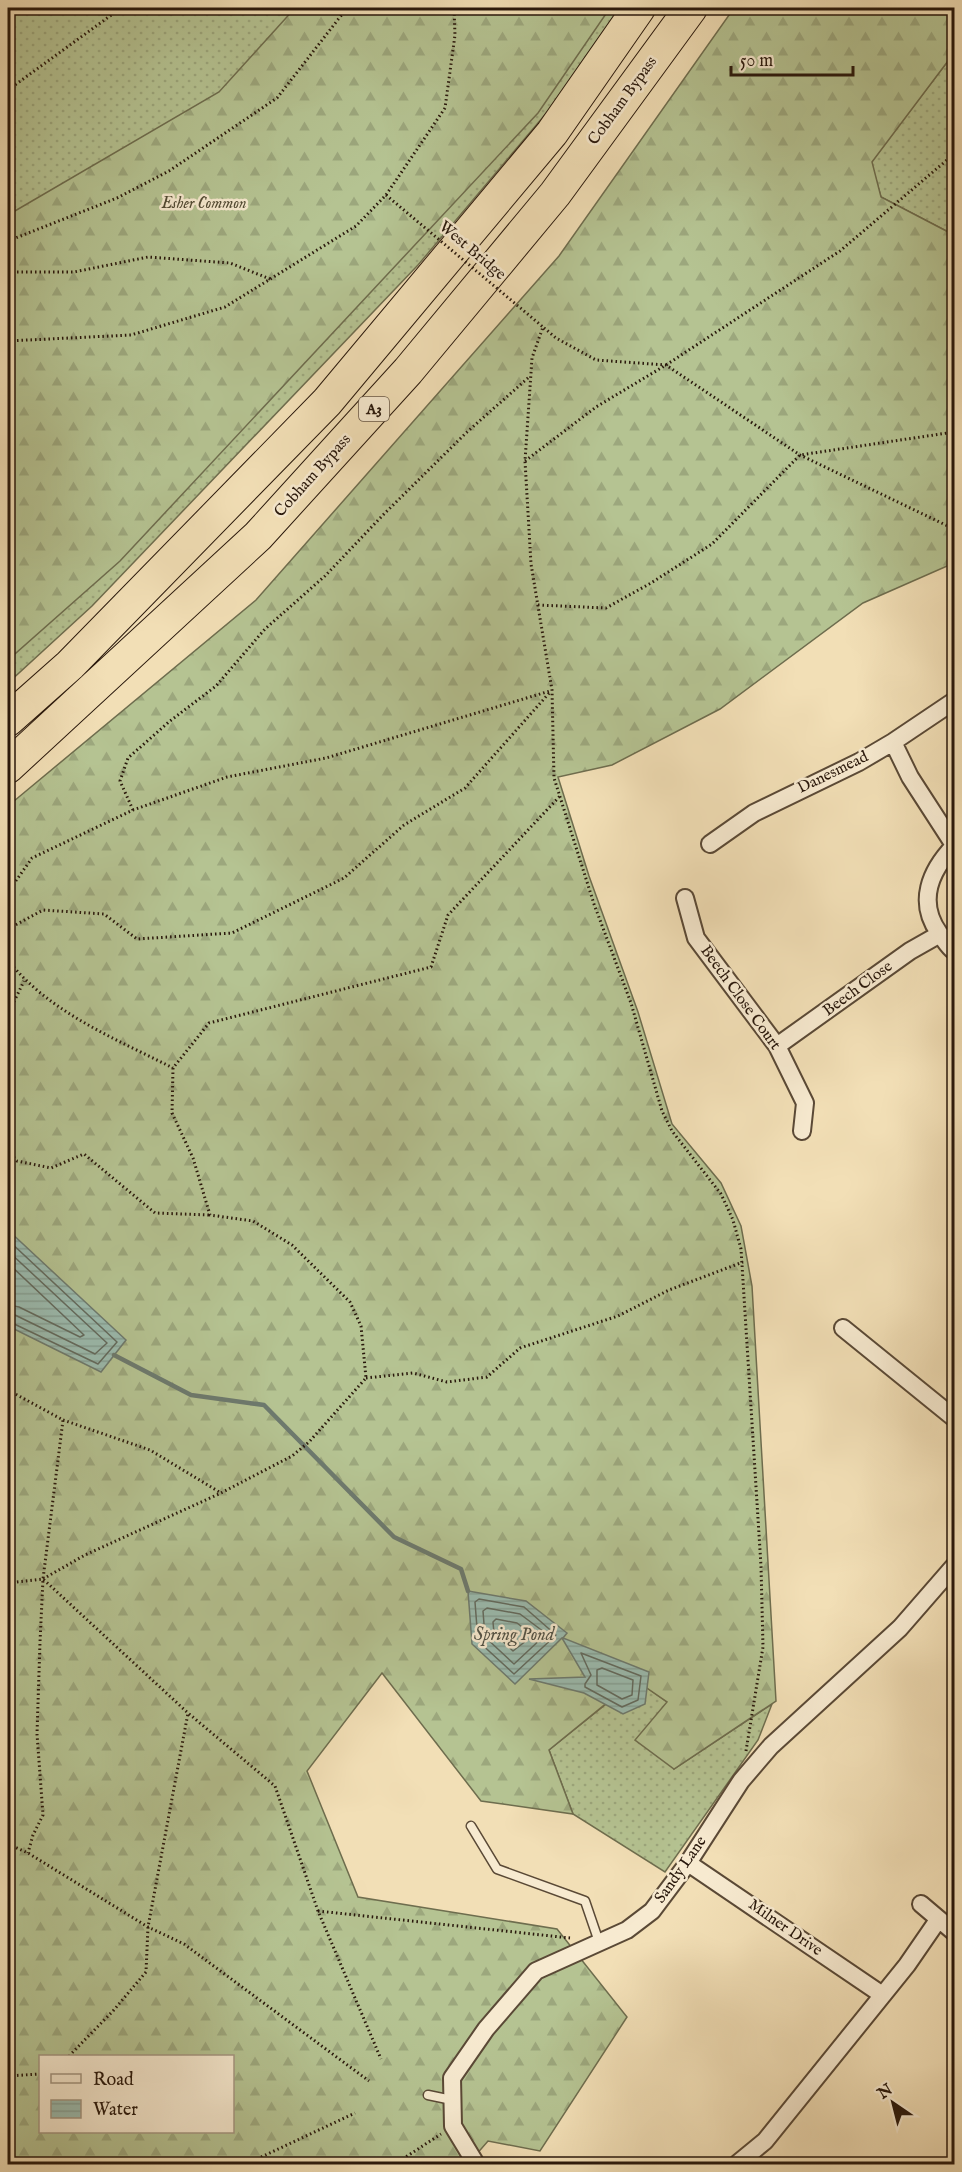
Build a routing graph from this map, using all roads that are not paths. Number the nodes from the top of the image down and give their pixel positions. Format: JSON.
{"nodes":[{"id":1,"x":639,"y":8,"type":"edge"},
{"id":2,"x":691,"y":8,"type":"edge"},
{"id":3,"x":954,"y":700,"type":"edge"},
{"id":4,"x":8,"y":720,"type":"edge"},
{"id":5,"x":893,"y":742,"type":"junction"},
{"id":6,"x":8,"y":767,"type":"edge"},
{"id":7,"x":710,"y":844,"type":"dead end"},
{"id":8,"x":954,"y":845,"type":"edge"},
{"id":9,"x":685,"y":898,"type":"dead end"},
{"id":10,"x":940,"y":934,"type":"junction"},
{"id":11,"x":954,"y":951,"type":"edge"},
{"id":12,"x":777,"y":1046,"type":"junction"},
{"id":13,"x":802,"y":1131,"type":"dead end"},
{"id":14,"x":843,"y":1328,"type":"dead end"},
{"id":15,"x":954,"y":1418,"type":"edge"},
{"id":16,"x":954,"y":1566,"type":"edge"},
{"id":17,"x":471,"y":1826,"type":"dead end"},
{"id":18,"x":688,"y":1863,"type":"junction"},
{"id":19,"x":921,"y":1904,"type":"dead end"},
{"id":20,"x":938,"y":1920,"type":"junction"},
{"id":21,"x":954,"y":1932,"type":"edge"},
{"id":22,"x":599,"y":1942,"type":"junction"},
{"id":23,"x":881,"y":1994,"type":"junction"},
{"id":24,"x":428,"y":2095,"type":"dead end"},
{"id":25,"x":452,"y":2100,"type":"junction"},
{"id":26,"x":476,"y":2164,"type":"edge"},
{"id":27,"x":736,"y":2164,"type":"edge"}],
"edges":[{"from":1,"to":4,"type":"highway","number":"A3"},
{"from":2,"to":6,"type":"highway","name":"Cobham Bypass","number":"A3"},
{"from":3,"to":5,"type":"street","name":"Danesmead"},
{"from":5,"to":7,"type":"street","name":"Danesmead"},
{"from":5,"to":8,"type":"street"},
{"from":8,"to":10,"type":"street"},
{"from":9,"to":12,"type":"street","name":"Beech Close Court"},
{"from":10,"to":11,"type":"street"},
{"from":10,"to":12,"type":"street","name":"Beech Close"},
{"from":12,"to":13,"type":"street","name":"Beech Close Court"},
{"from":14,"to":15,"type":"street"},
{"from":16,"to":18,"type":"street","name":"Sandy Lane"},
{"from":17,"to":22,"type":"lane"},
{"from":18,"to":22,"type":"street","name":"Sandy Lane"},
{"from":18,"to":23,"type":"street","name":"Milner Drive"},
{"from":19,"to":20,"type":"street"},
{"from":20,"to":21,"type":"street"},
{"from":20,"to":23,"type":"street"},
{"from":22,"to":25,"type":"street","name":"Sandy Lane"},
{"from":23,"to":27,"type":"street"},
{"from":24,"to":25,"type":"lane"},
{"from":25,"to":26,"type":"street","name":"Sandy Lane"}]}
